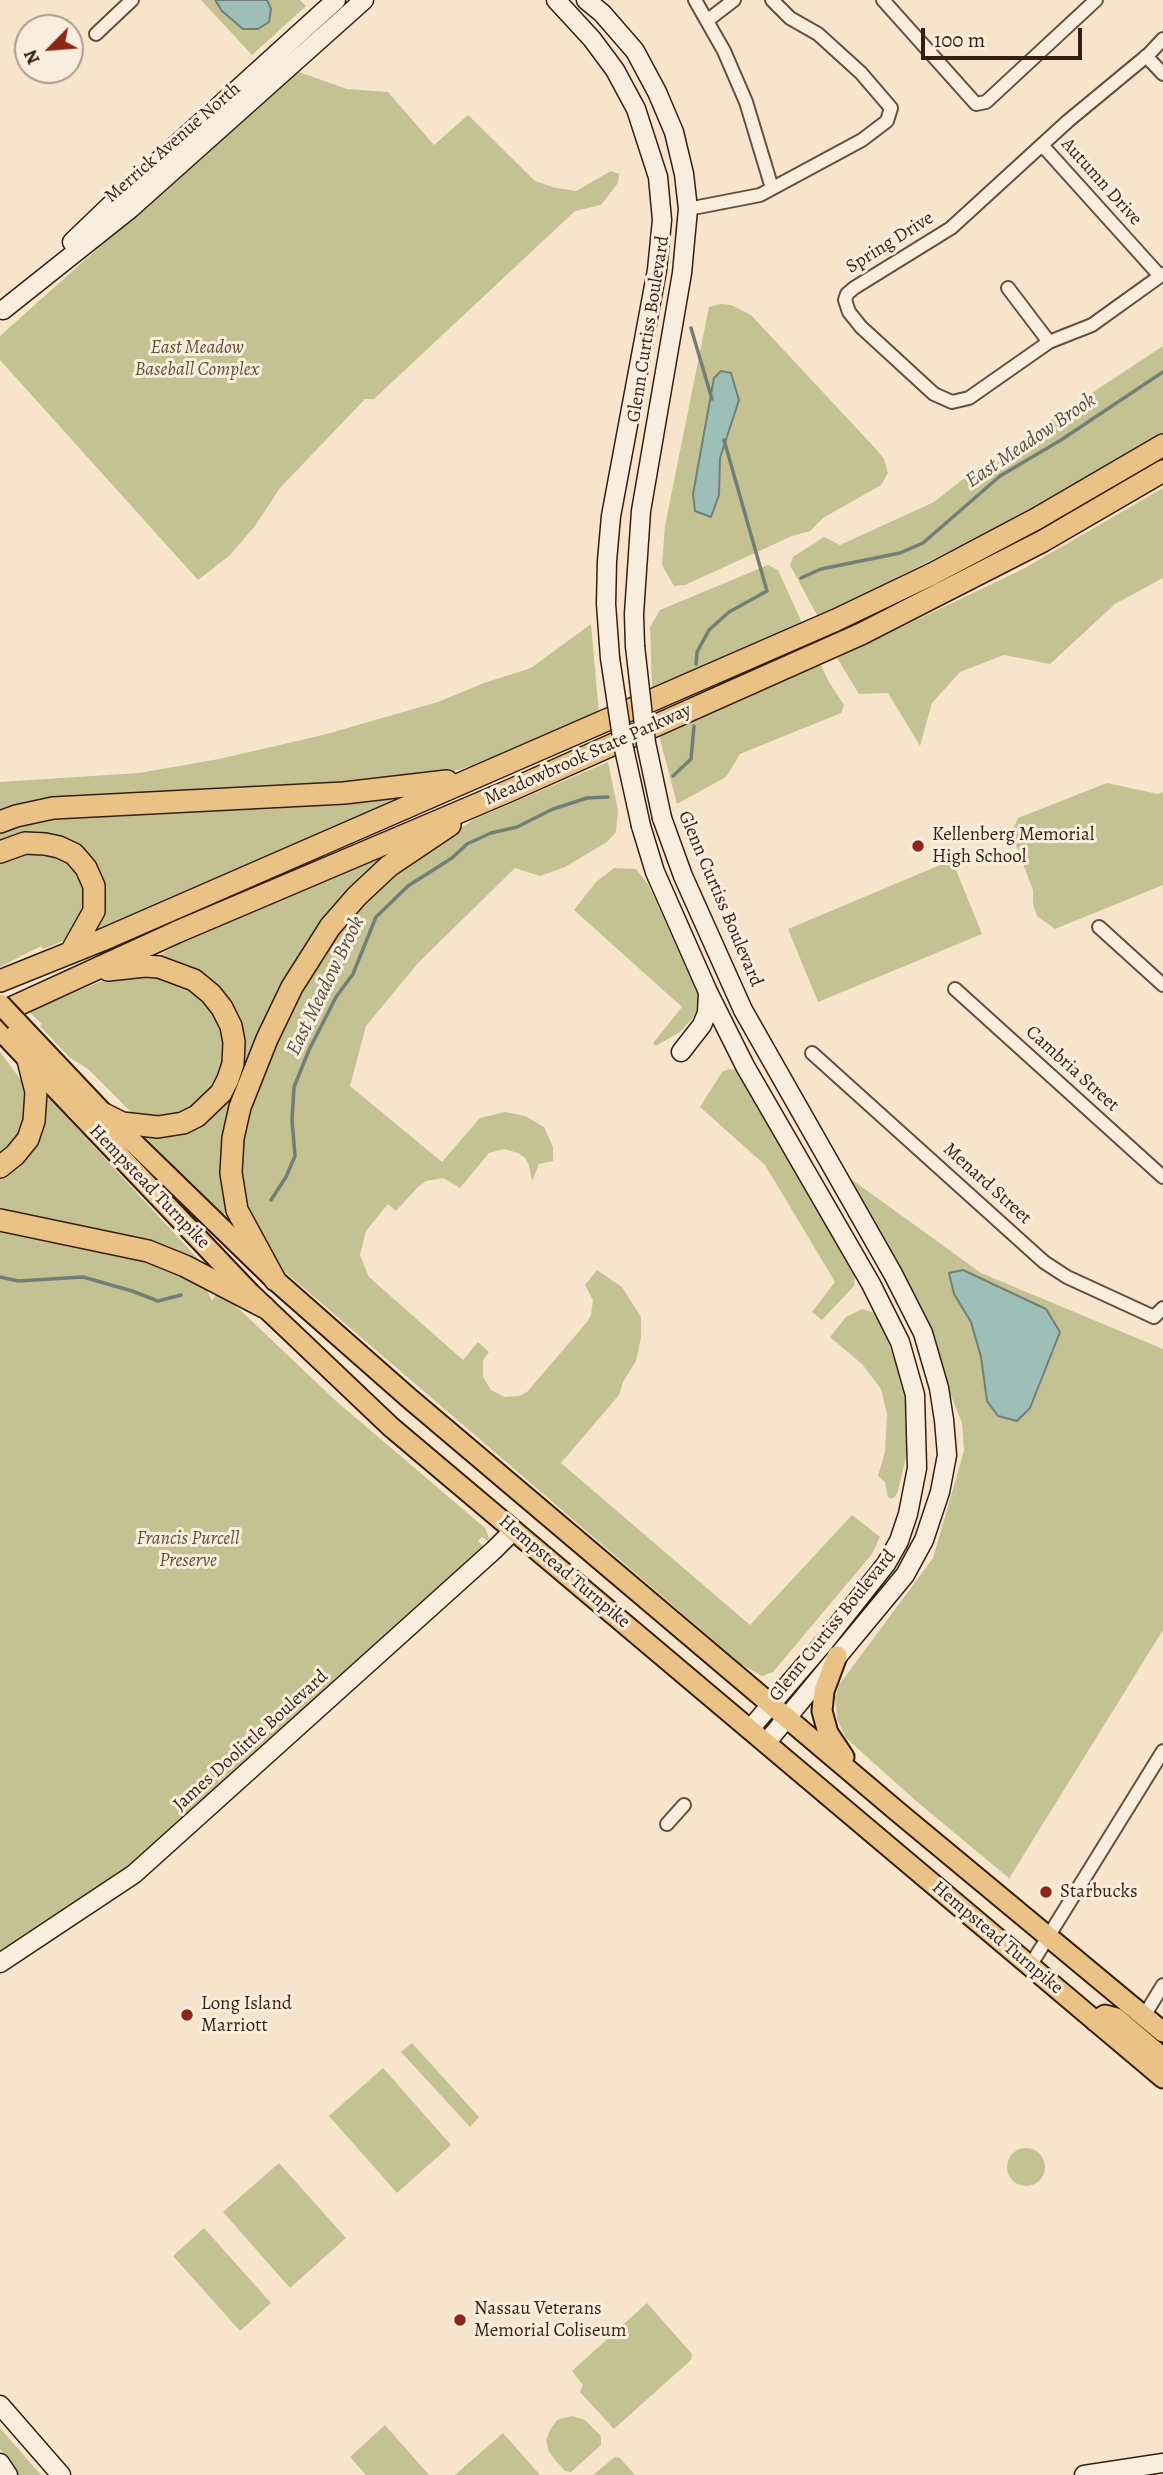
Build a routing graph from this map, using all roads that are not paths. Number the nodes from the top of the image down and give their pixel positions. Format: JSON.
{"nodes":[{"id":1,"x":132,"y":0,"type":"edge"},
{"id":2,"x":337,"y":0,"type":"edge"},
{"id":3,"x":364,"y":0,"type":"edge"},
{"id":4,"x":556,"y":0,"type":"edge"},
{"id":5,"x":695,"y":0,"type":"edge"},
{"id":6,"x":734,"y":0,"type":"edge"},
{"id":7,"x":772,"y":0,"type":"edge"},
{"id":8,"x":883,"y":0,"type":"edge"},
{"id":9,"x":1096,"y":0,"type":"edge"},
{"id":10,"x":593,"y":4,"type":"edge"},
{"id":11,"x":708,"y":20,"type":"junction"},
{"id":12,"x":96,"y":34,"type":"dead end"},
{"id":13,"x":1163,"y":39,"type":"edge"},
{"id":14,"x":1146,"y":56,"type":"junction"},
{"id":15,"x":1163,"y":74,"type":"edge"},
{"id":16,"x":1042,"y":145,"type":"junction"},
{"id":17,"x":772,"y":188,"type":"junction"},
{"id":18,"x":688,"y":209,"type":"junction"},
{"id":19,"x":1161,"y":275,"type":"edge"},
{"id":20,"x":1008,"y":288,"type":"dead end"},
{"id":21,"x":1,"y":312,"type":"edge"},
{"id":22,"x":1049,"y":342,"type":"junction"},
{"id":23,"x":1163,"y":445,"type":"edge"},
{"id":24,"x":1163,"y":471,"type":"edge"},
{"id":25,"x":470,"y":779,"type":"junction"},
{"id":26,"x":482,"y":802,"type":"junction"},
{"id":27,"x":0,"y":822,"type":"edge"},
{"id":28,"x":0,"y":852,"type":"edge"},
{"id":29,"x":665,"y":895,"type":"junction"},
{"id":30,"x":703,"y":921,"type":"junction"},
{"id":31,"x":1099,"y":927,"type":"dead end"},
{"id":32,"x":71,"y":952,"type":"junction"},
{"id":33,"x":89,"y":972,"type":"junction"},
{"id":34,"x":0,"y":981,"type":"edge"},
{"id":35,"x":1163,"y":985,"type":"edge"},
{"id":36,"x":955,"y":989,"type":"dead end"},
{"id":37,"x":708,"y":992,"type":"junction"},
{"id":38,"x":0,"y":1004,"type":"edge"},
{"id":39,"x":5,"y":1021,"type":"edge"},
{"id":40,"x":681,"y":1052,"type":"dead end"},
{"id":41,"x":812,"y":1053,"type":"dead end"},
{"id":42,"x":28,"y":1060,"type":"junction"},
{"id":43,"x":104,"y":1114,"type":"junction"},
{"id":44,"x":0,"y":1167,"type":"edge"},
{"id":45,"x":1163,"y":1177,"type":"edge"},
{"id":46,"x":0,"y":1220,"type":"edge"},
{"id":47,"x":275,"y":1280,"type":"junction"},
{"id":48,"x":264,"y":1307,"type":"junction"},
{"id":49,"x":1158,"y":1313,"type":"edge"},
{"id":50,"x":514,"y":1530,"type":"junction"},
{"id":51,"x":899,"y":1541,"type":"junction"},
{"id":52,"x":919,"y":1550,"type":"junction"},
{"id":53,"x":837,"y":1656,"type":"junction"},
{"id":54,"x":771,"y":1704,"type":"junction"},
{"id":55,"x":787,"y":1718,"type":"junction"},
{"id":56,"x":750,"y":1729,"type":"junction"},
{"id":57,"x":766,"y":1742,"type":"junction"},
{"id":58,"x":1163,"y":1751,"type":"edge"},
{"id":59,"x":883,"y":1799,"type":"junction"},
{"id":60,"x":684,"y":1805,"type":"dead end"},
{"id":61,"x":667,"y":1824,"type":"dead end"},
{"id":62,"x":1048,"y":1937,"type":"junction"},
{"id":63,"x":0,"y":1963,"type":"edge"},
{"id":64,"x":1030,"y":1966,"type":"junction"},
{"id":65,"x":1163,"y":1985,"type":"edge"},
{"id":66,"x":1144,"y":2015,"type":"junction"},
{"id":67,"x":1095,"y":2021,"type":"junction"},
{"id":68,"x":1163,"y":2032,"type":"edge"},
{"id":69,"x":1163,"y":2058,"type":"edge"},
{"id":70,"x":1163,"y":2078,"type":"edge"},
{"id":71,"x":0,"y":2405,"type":"edge"},
{"id":72,"x":0,"y":2463,"type":"edge"},
{"id":73,"x":1163,"y":2463,"type":"edge"},
{"id":74,"x":8,"y":2475,"type":"edge"},
{"id":75,"x":61,"y":2475,"type":"edge"},
{"id":76,"x":1084,"y":2475,"type":"edge"}],
"edges":[{"from":1,"to":12,"type":"street"},
{"from":2,"to":21,"type":"main road","name":"Merrick Avenue North"},
{"from":3,"to":21,"type":"main road","name":"Merrick Avenue North"},
{"from":4,"to":29,"type":"main road","name":"Glenn Curtiss Boulevard","bridge":true},
{"from":5,"to":11,"type":"street"},
{"from":6,"to":11,"type":"street"},
{"from":7,"to":17,"type":"street"},
{"from":8,"to":9,"type":"street"},
{"from":10,"to":18,"type":"main road","name":"Glenn Curtiss Boulevard"},
{"from":11,"to":17,"type":"street"},
{"from":13,"to":14,"type":"street","name":"Spring Drive"},
{"from":14,"to":15,"type":"street"},
{"from":14,"to":16,"type":"street","name":"Spring Drive"},
{"from":16,"to":19,"type":"street","name":"Autumn Drive"},
{"from":16,"to":22,"type":"street","name":"Spring Drive"},
{"from":17,"to":18,"type":"street"},
{"from":18,"to":30,"type":"main road","name":"Glenn Curtiss Boulevard","bridge":true},
{"from":19,"to":22,"type":"street","name":"Spring Drive"},
{"from":20,"to":22,"type":"street"},
{"from":23,"to":25,"type":"highway","name":"Meadowbrook State Parkway"},
{"from":24,"to":26,"type":"highway","name":"Meadowbrook State Parkway"},
{"from":25,"to":27,"type":"highway"},
{"from":25,"to":32,"type":"highway","name":"Meadowbrook State Parkway"},
{"from":26,"to":33,"type":"highway","name":"Meadowbrook State Parkway"},
{"from":26,"to":47,"type":"highway"},
{"from":28,"to":32,"type":"highway"},
{"from":29,"to":30,"type":"main road"},
{"from":29,"to":37,"type":"main road","name":"Glenn Curtiss Boulevard"},
{"from":30,"to":52,"type":"main road","name":"Glenn Curtiss Boulevard"},
{"from":31,"to":35,"type":"street"},
{"from":32,"to":34,"type":"highway","name":"Meadowbrook State Parkway"},
{"from":33,"to":39,"type":"highway","name":"Meadowbrook State Parkway"},
{"from":33,"to":43,"type":"highway"},
{"from":36,"to":45,"type":"street","name":"Cambria Street"},
{"from":37,"to":40,"type":"main road"},
{"from":37,"to":51,"type":"main road","name":"Glenn Curtiss Boulevard"},
{"from":38,"to":39,"type":"main road","name":"Hempstead Turnpike","bridge":true},
{"from":39,"to":42,"type":"main road","name":"Hempstead Turnpike"},
{"from":39,"to":43,"type":"main road","name":"Hempstead Turnpike"},
{"from":41,"to":49,"type":"street","name":"Menard Street"},
{"from":42,"to":44,"type":"highway"},
{"from":42,"to":48,"type":"main road","name":"Hempstead Turnpike"},
{"from":43,"to":47,"type":"main road","name":"Hempstead Turnpike"},
{"from":46,"to":48,"type":"highway"},
{"from":47,"to":54,"type":"main road","name":"Hempstead Turnpike"},
{"from":48,"to":50,"type":"main road","name":"Hempstead Turnpike"},
{"from":50,"to":56,"type":"main road","name":"Hempstead Turnpike"},
{"from":50,"to":63,"type":"main road","name":"James Doolittle Boulevard"},
{"from":51,"to":52,"type":"main road"},
{"from":51,"to":54,"type":"main road","name":"Glenn Curtiss Boulevard"},
{"from":52,"to":53,"type":"main road","name":"Glenn Curtiss Boulevard"},
{"from":53,"to":55,"type":"main road","name":"Glenn Curtiss Boulevard"},
{"from":53,"to":59,"type":"main road"},
{"from":54,"to":55,"type":"main road","name":"Hempstead Turnpike"},
{"from":54,"to":56,"type":"main road","name":"Glenn Curtiss Boulevard"},
{"from":55,"to":57,"type":"main road","name":"Glenn Curtiss Boulevard"},
{"from":55,"to":59,"type":"main road","name":"Hempstead Turnpike"},
{"from":56,"to":57,"type":"main road","name":"Hempstead Turnpike"},
{"from":57,"to":64,"type":"main road","name":"Hempstead Turnpike"},
{"from":58,"to":62,"type":"street"},
{"from":59,"to":62,"type":"main road","name":"Hempstead Turnpike"},
{"from":60,"to":61,"type":"street"},
{"from":62,"to":64,"type":"street"},
{"from":62,"to":66,"type":"main road","name":"Hempstead Turnpike"},
{"from":64,"to":67,"type":"main road","name":"Hempstead Turnpike"},
{"from":65,"to":66,"type":"street"},
{"from":66,"to":68,"type":"main road","name":"Hempstead Turnpike"},
{"from":67,"to":69,"type":"main road"},
{"from":67,"to":70,"type":"main road","name":"Hempstead Turnpike"},
{"from":71,"to":75,"type":"main road"},
{"from":72,"to":74,"type":"main road"},
{"from":73,"to":76,"type":"main road"}]}
